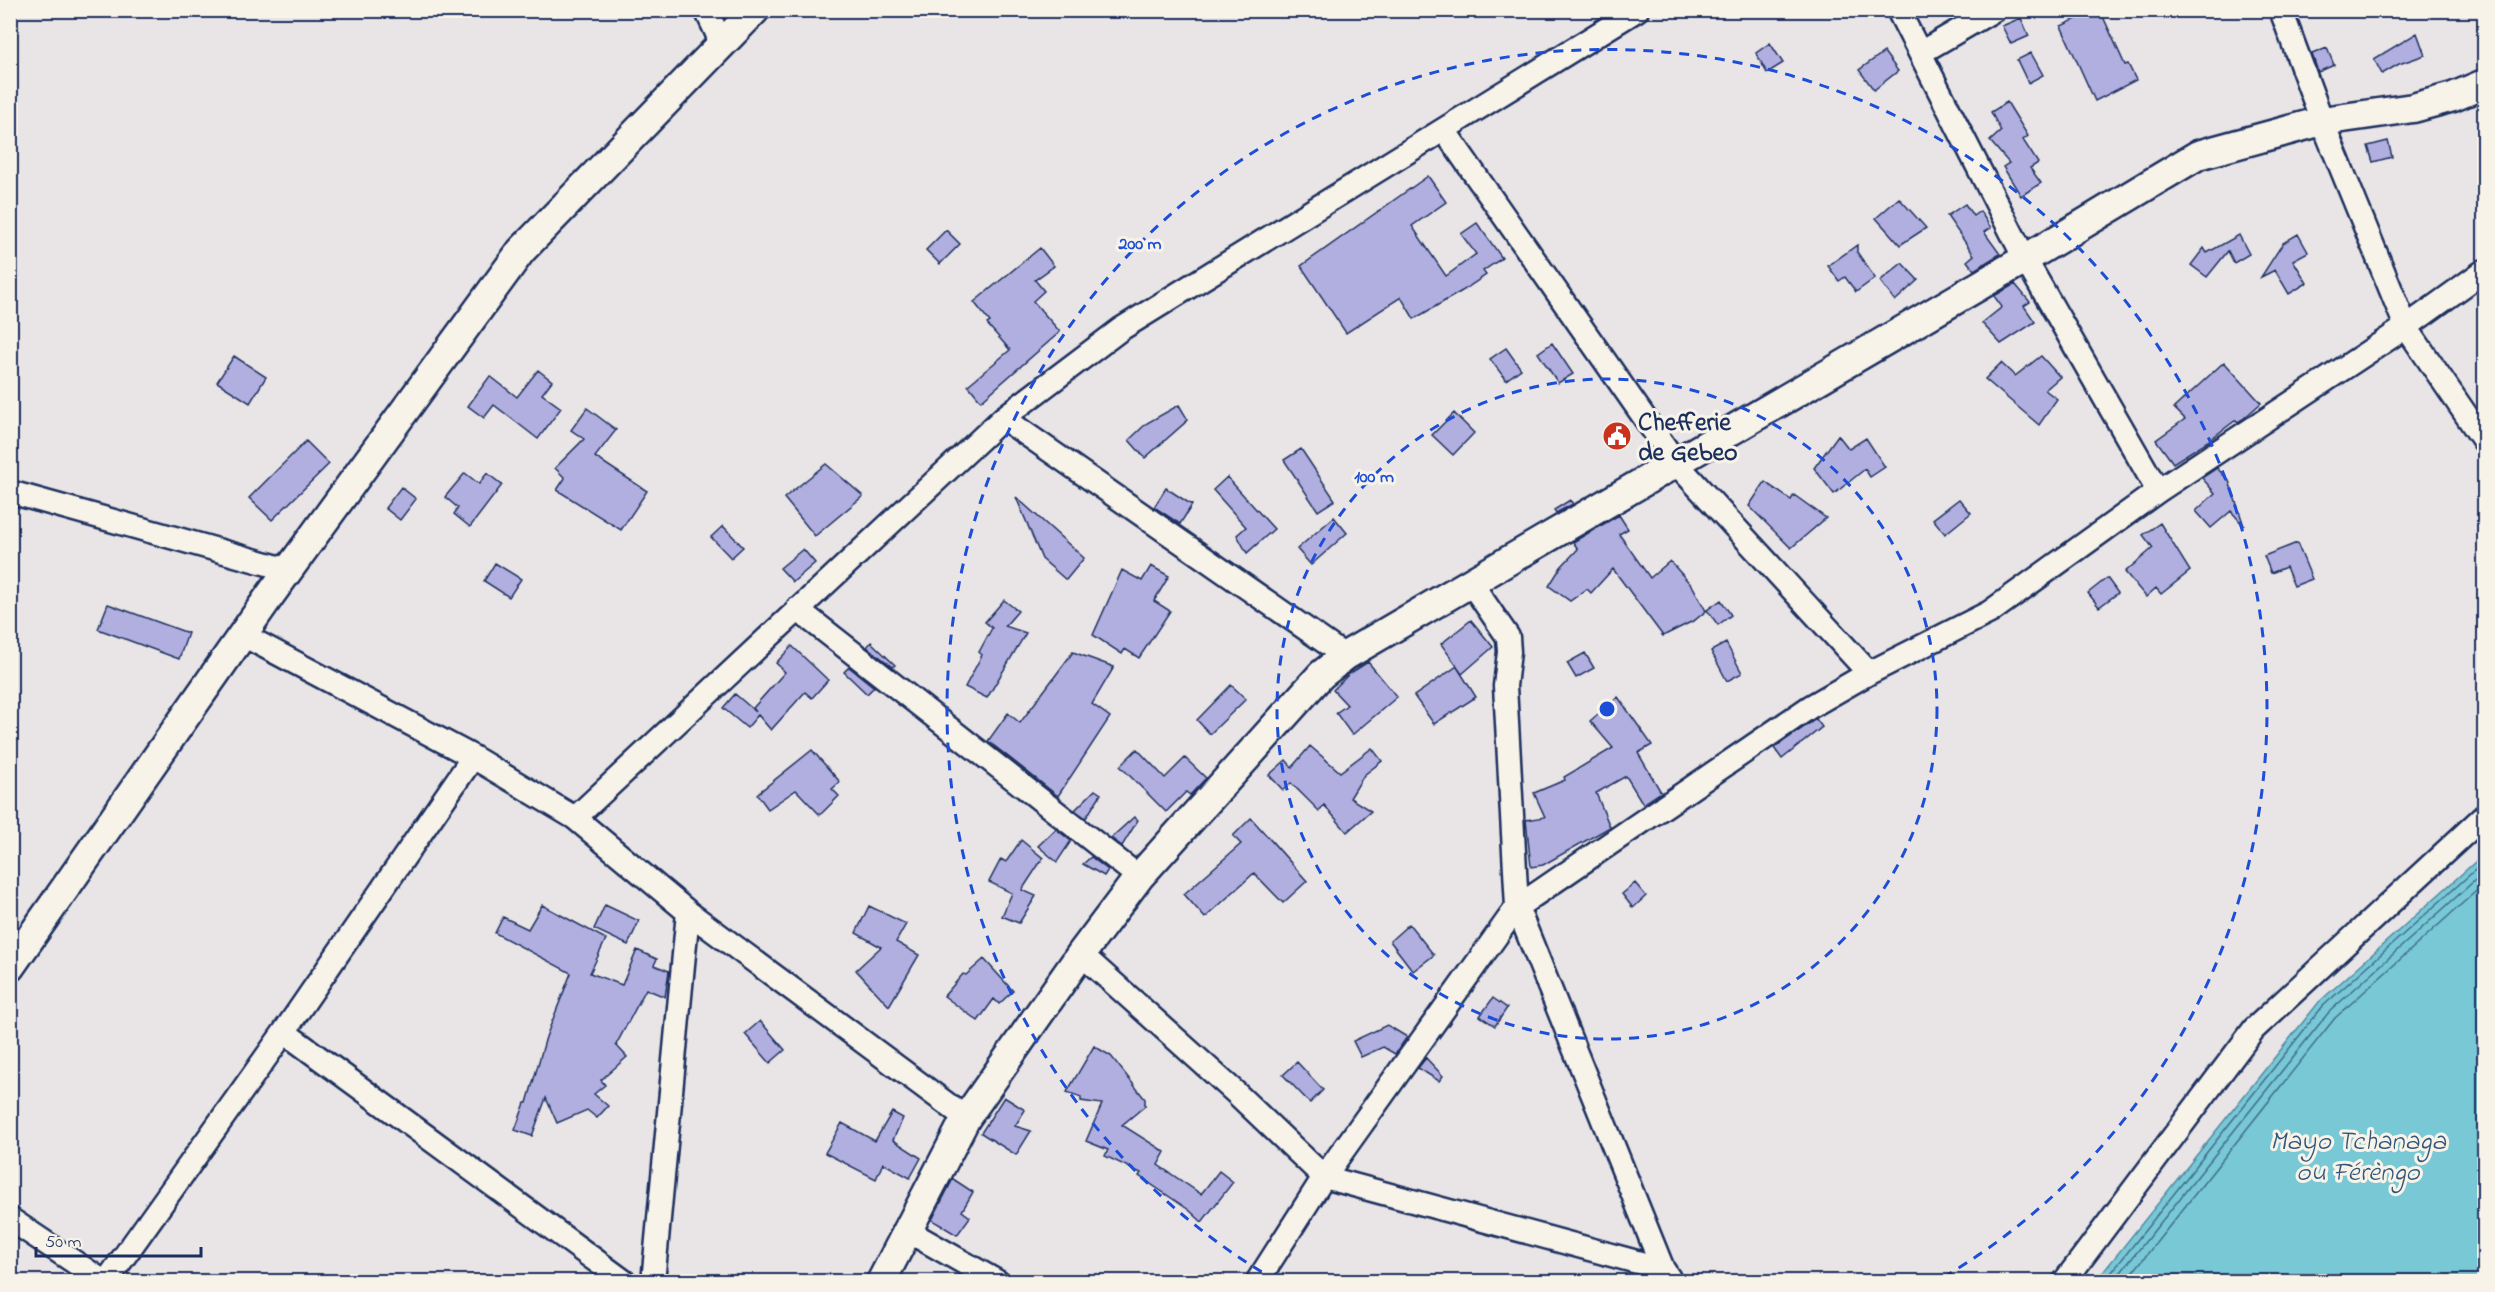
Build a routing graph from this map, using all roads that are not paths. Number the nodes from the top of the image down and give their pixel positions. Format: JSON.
{"nodes":[{"id":1,"x":706,"y":10,"type":"edge"},
{"id":2,"x":755,"y":10,"type":"edge"},
{"id":3,"x":1636,"y":10,"type":"edge"},
{"id":4,"x":1899,"y":10,"type":"edge"},
{"id":5,"x":1994,"y":10,"type":"edge"},
{"id":6,"x":2281,"y":10,"type":"edge"},
{"id":7,"x":722,"y":44,"type":"junction"},
{"id":8,"x":1920,"y":53,"type":"junction"},
{"id":9,"x":2484,"y":84,"type":"edge"},
{"id":10,"x":2322,"y":121,"type":"junction"},
{"id":11,"x":1444,"y":130,"type":"junction"},
{"id":12,"x":2025,"y":259,"type":"junction"},
{"id":13,"x":2484,"y":270,"type":"edge"},
{"id":14,"x":2406,"y":327,"type":"junction"},
{"id":15,"x":1003,"y":418,"type":"junction"},
{"id":16,"x":2484,"y":441,"type":"edge"},
{"id":17,"x":1676,"y":463,"type":"junction"},
{"id":18,"x":2158,"y":491,"type":"junction"},
{"id":19,"x":10,"y":492,"type":"edge"},
{"id":20,"x":289,"y":570,"type":"junction"},
{"id":21,"x":1471,"y":583,"type":"junction"},
{"id":22,"x":798,"y":609,"type":"junction"},
{"id":23,"x":243,"y":635,"type":"junction"},
{"id":24,"x":1345,"y":656,"type":"junction"},
{"id":25,"x":1869,"y":673,"type":"junction"},
{"id":26,"x":473,"y":756,"type":"junction"},
{"id":27,"x":2484,"y":816,"type":"edge"},
{"id":28,"x":575,"y":818,"type":"junction"},
{"id":29,"x":1139,"y":877,"type":"junction"},
{"id":30,"x":1517,"y":907,"type":"junction"},
{"id":31,"x":688,"y":912,"type":"junction"},
{"id":32,"x":1082,"y":954,"type":"junction"},
{"id":33,"x":10,"y":967,"type":"edge"},
{"id":34,"x":284,"y":1032,"type":"junction"},
{"id":35,"x":966,"y":1118,"type":"junction"},
{"id":36,"x":1324,"y":1177,"type":"junction"},
{"id":37,"x":10,"y":1219,"type":"edge"},
{"id":38,"x":908,"y":1231,"type":"junction"},
{"id":39,"x":1667,"y":1275,"type":"edge"},
{"id":40,"x":105,"y":1281,"type":"edge"},
{"id":41,"x":626,"y":1281,"type":"edge"},
{"id":42,"x":653,"y":1281,"type":"edge"},
{"id":43,"x":881,"y":1281,"type":"edge"},
{"id":44,"x":998,"y":1281,"type":"edge"},
{"id":45,"x":1257,"y":1281,"type":"edge"},
{"id":46,"x":2064,"y":1281,"type":"edge"}],
"edges":[{"from":1,"to":7,"type":"street"},
{"from":2,"to":7,"type":"street"},
{"from":3,"to":11,"type":"street"},
{"from":4,"to":8,"type":"street"},
{"from":5,"to":8,"type":"street"},
{"from":6,"to":10,"type":"street"},
{"from":7,"to":20,"type":"street"},
{"from":8,"to":12,"type":"street"},
{"from":9,"to":10,"type":"street"},
{"from":10,"to":12,"type":"street"},
{"from":10,"to":14,"type":"street"},
{"from":11,"to":15,"type":"street"},
{"from":11,"to":17,"type":"street"},
{"from":12,"to":17,"type":"street"},
{"from":12,"to":18,"type":"street"},
{"from":13,"to":14,"type":"street"},
{"from":14,"to":16,"type":"street"},
{"from":14,"to":18,"type":"street"},
{"from":15,"to":22,"type":"street"},
{"from":15,"to":24,"type":"street"},
{"from":17,"to":21,"type":"street"},
{"from":17,"to":25,"type":"street"},
{"from":18,"to":25,"type":"street"},
{"from":19,"to":20,"type":"street"},
{"from":20,"to":23,"type":"street"},
{"from":21,"to":24,"type":"street"},
{"from":21,"to":30,"type":"street"},
{"from":22,"to":28,"type":"street"},
{"from":22,"to":29,"type":"street"},
{"from":23,"to":26,"type":"street"},
{"from":23,"to":33,"type":"street"},
{"from":24,"to":29,"type":"street"},
{"from":25,"to":30,"type":"street"},
{"from":26,"to":28,"type":"street"},
{"from":26,"to":34,"type":"street"},
{"from":27,"to":46,"type":"street"},
{"from":28,"to":31,"type":"street"},
{"from":29,"to":32,"type":"street"},
{"from":30,"to":36,"type":"street"},
{"from":30,"to":39,"type":"street"},
{"from":31,"to":35,"type":"street"},
{"from":31,"to":42,"type":"street"},
{"from":32,"to":35,"type":"street"},
{"from":32,"to":36,"type":"street"},
{"from":34,"to":40,"type":"street"},
{"from":34,"to":41,"type":"street"},
{"from":35,"to":38,"type":"street"},
{"from":36,"to":39,"type":"street"},
{"from":36,"to":45,"type":"street"},
{"from":37,"to":40,"type":"street"},
{"from":38,"to":43,"type":"street"},
{"from":38,"to":44,"type":"street"}]}
